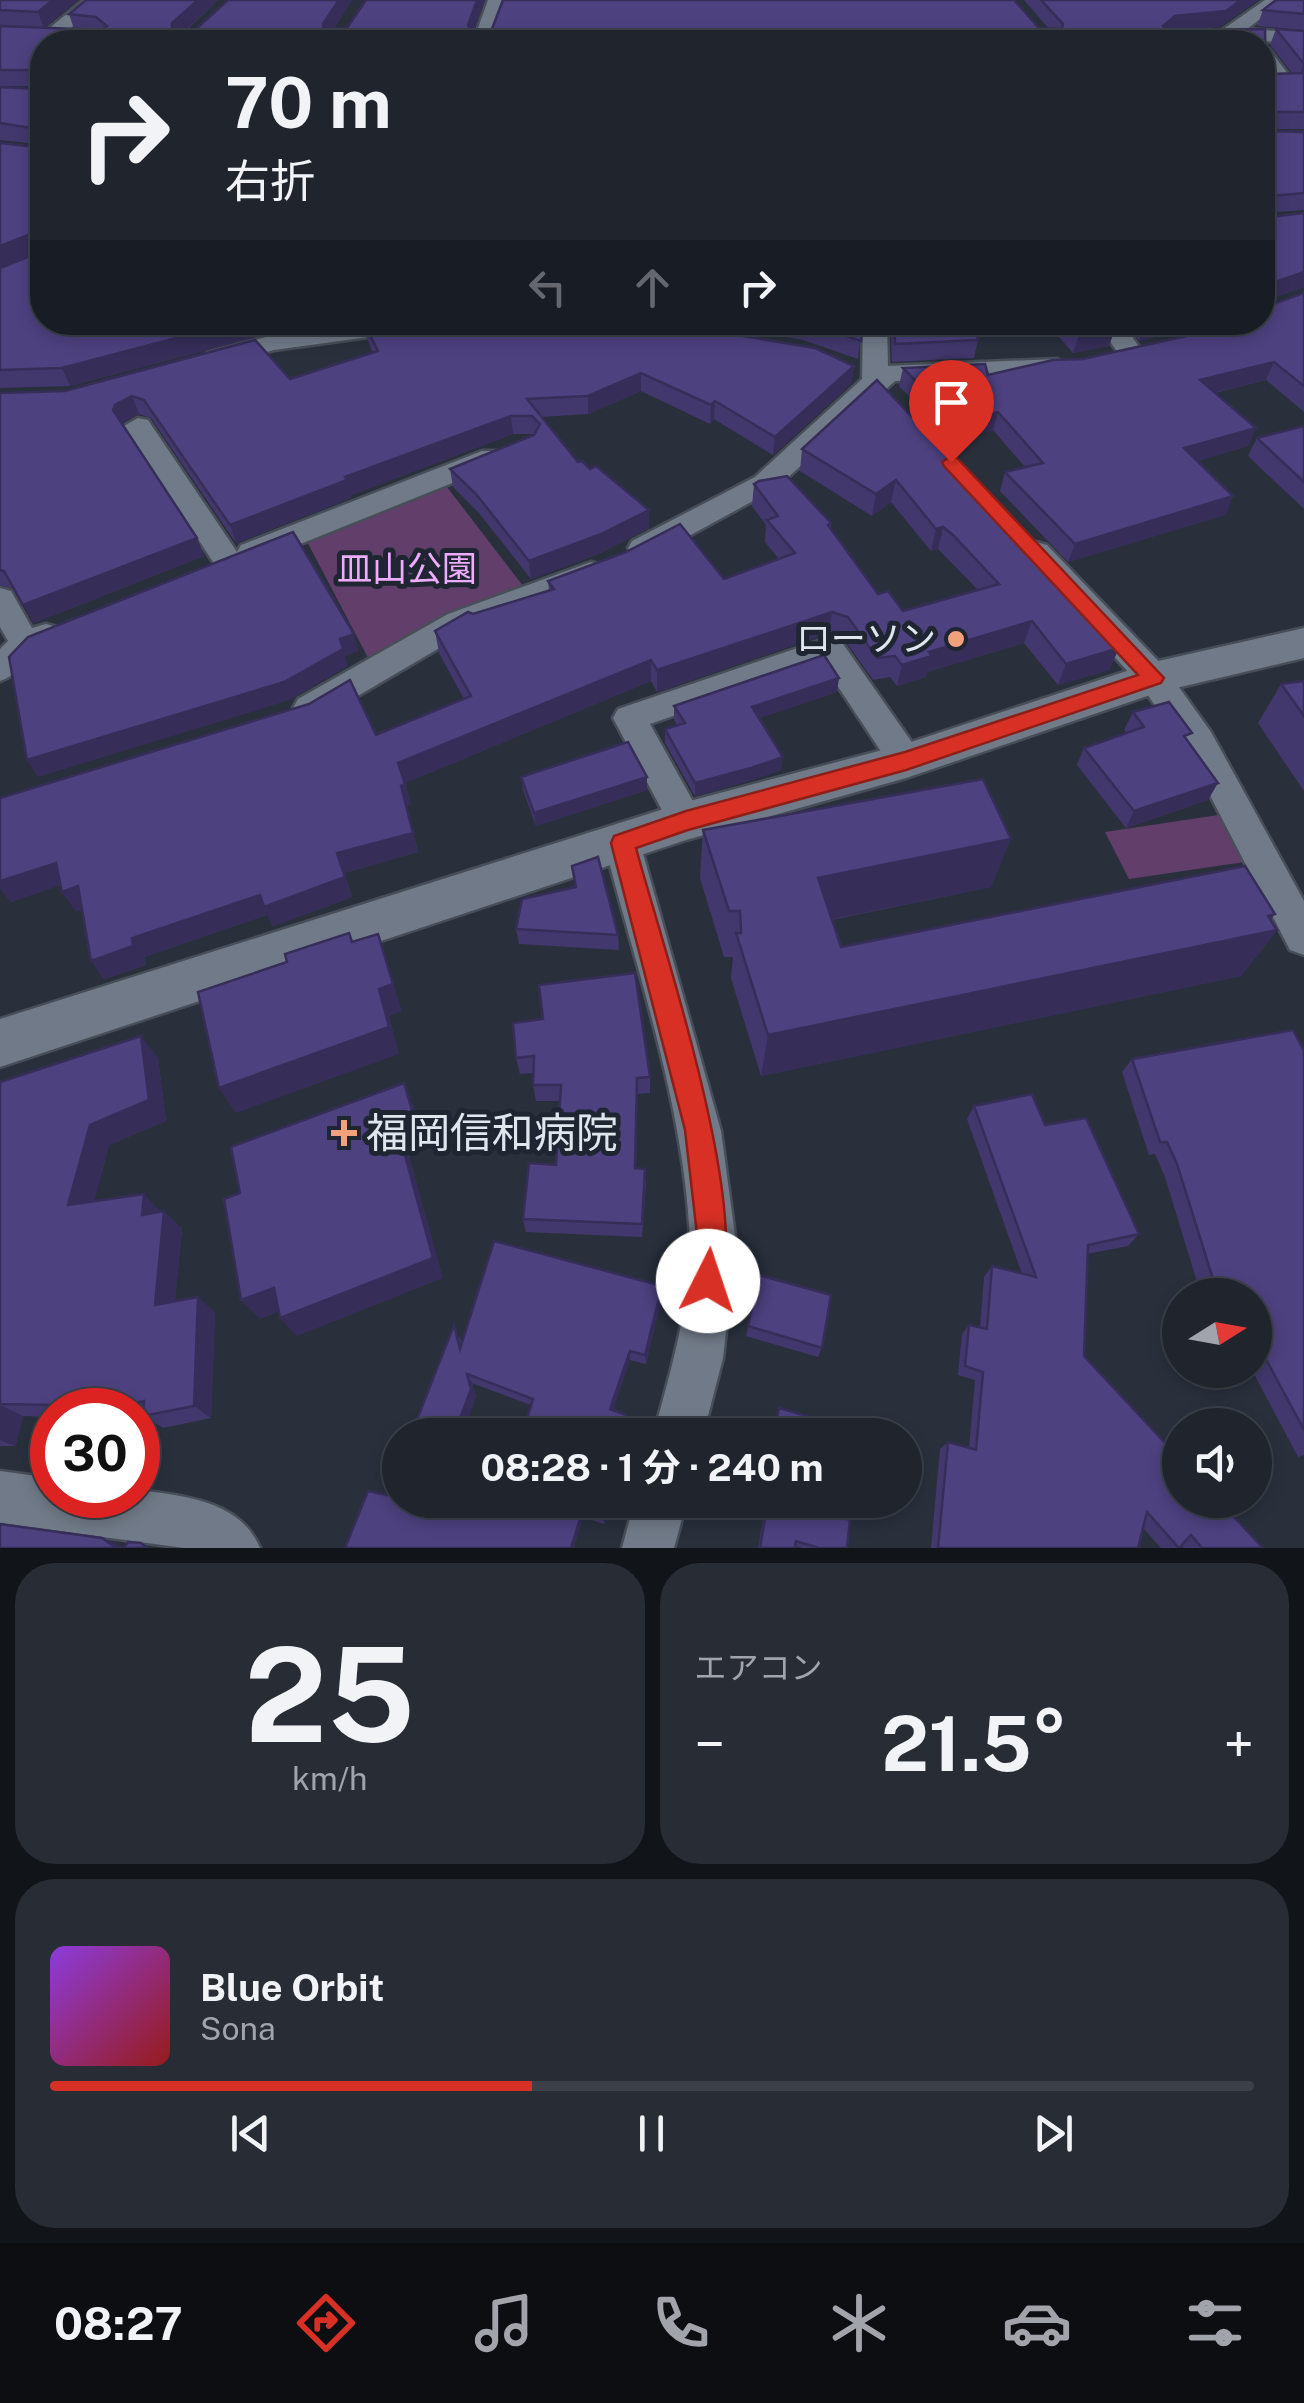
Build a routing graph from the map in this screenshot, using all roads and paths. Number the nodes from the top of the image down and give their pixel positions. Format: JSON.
{"nodes":[{"id":1,"x":95,"y":0,"type":"edge"},
{"id":2,"x":497,"y":0,"type":"edge"},
{"id":3,"x":1276,"y":0,"type":"edge"},
{"id":4,"x":50,"y":30,"type":"edge"},
{"id":5,"x":486,"y":30,"type":"edge"},
{"id":6,"x":1249,"y":30,"type":"edge"},
{"id":7,"x":1275,"y":38,"type":"edge"},
{"id":8,"x":1304,"y":39,"type":"edge"},
{"id":9,"x":1275,"y":69,"type":"edge"},
{"id":10,"x":1275,"y":82,"type":"edge"},
{"id":11,"x":326,"y":335,"type":"edge"},
{"id":12,"x":872,"y":335,"type":"edge"},
{"id":13,"x":1126,"y":335,"type":"edge"},
{"id":14,"x":200,"y":363,"type":"edge"},
{"id":15,"x":861,"y":374,"type":"junction"},
{"id":16,"x":902,"y":409,"type":"edge"},
{"id":17,"x":138,"y":426,"type":"dead end"},
{"id":18,"x":524,"y":444,"type":"edge"},
{"id":19,"x":1021,"y":536,"type":"edge"},
{"id":20,"x":228,"y":561,"type":"junction"},
{"id":21,"x":192,"y":576,"type":"edge"},
{"id":22,"x":0,"y":599,"type":"edge"},
{"id":23,"x":80,"y":621,"type":"edge"},
{"id":24,"x":24,"y":643,"type":"junction"},
{"id":25,"x":1304,"y":643,"type":"edge"},
{"id":26,"x":0,"y":669,"type":"edge"},
{"id":27,"x":1154,"y":678,"type":"junction"},
{"id":28,"x":284,"y":718,"type":"edge"},
{"id":29,"x":906,"y":761,"type":"junction"},
{"id":30,"x":686,"y":821,"type":"junction"},
{"id":31,"x":622,"y":843,"type":"junction"},
{"id":32,"x":1304,"y":938,"type":"edge"},
{"id":33,"x":0,"y":1042,"type":"edge"},
{"id":34,"x":683,"y":1418,"type":"edge"},
{"id":35,"x":0,"y":1497,"type":"edge"},
{"id":36,"x":656,"y":1518,"type":"edge"},
{"id":37,"x":234,"y":1548,"type":"edge"},
{"id":38,"x":648,"y":1548,"type":"edge"}],
"edges":[{"from":1,"to":4,"type":"street"},
{"from":2,"to":5,"type":"street"},
{"from":3,"to":6,"type":"street"},
{"from":7,"to":8,"type":"street"},
{"from":9,"to":10,"type":"street"},
{"from":11,"to":14,"type":"street"},
{"from":12,"to":15,"type":"street"},
{"from":13,"to":15,"type":"street"},
{"from":15,"to":16,"type":"street"},
{"from":15,"to":28,"type":"street"},
{"from":17,"to":20,"type":"street"},
{"from":18,"to":20,"type":"street"},
{"from":19,"to":27,"type":"street"},
{"from":20,"to":21,"type":"street"},
{"from":22,"to":24,"type":"street"},
{"from":23,"to":24,"type":"street"},
{"from":24,"to":26,"type":"street"},
{"from":25,"to":27,"type":"street"},
{"from":27,"to":29,"type":"street"},
{"from":27,"to":32,"type":"street"},
{"from":29,"to":30,"type":"street"},
{"from":29,"to":30,"type":"street"},
{"from":30,"to":31,"type":"street"},
{"from":31,"to":33,"type":"street"},
{"from":31,"to":34,"type":"street"},
{"from":35,"to":37,"type":"street"},
{"from":36,"to":38,"type":"street"}]}
